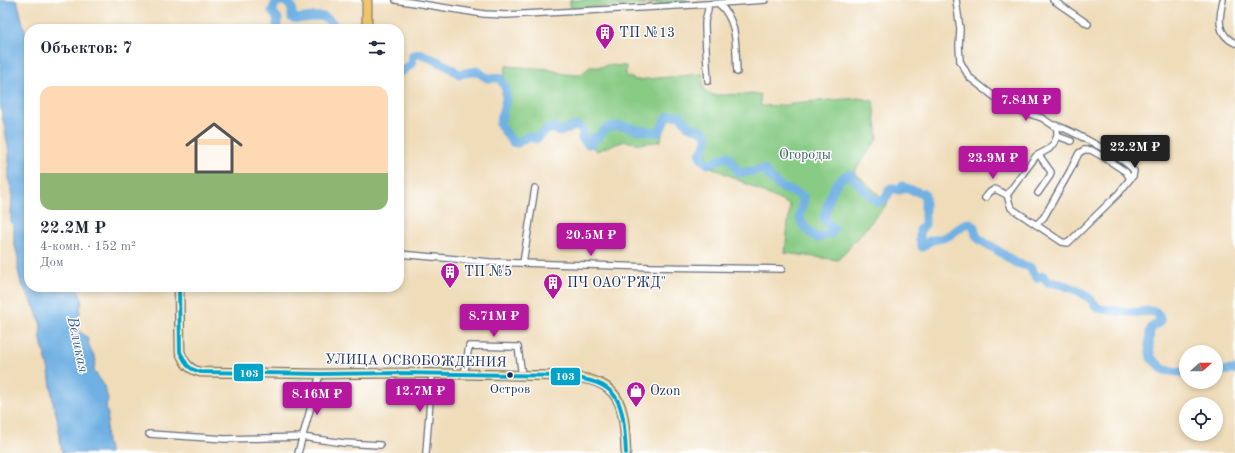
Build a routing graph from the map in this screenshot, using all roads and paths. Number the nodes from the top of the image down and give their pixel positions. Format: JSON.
{"nodes":[{"id":1,"x":367,"y":0,"type":"edge"},
{"id":2,"x":396,"y":0,"type":"edge"},
{"id":3,"x":765,"y":0,"type":"edge"},
{"id":4,"x":956,"y":0,"type":"edge"},
{"id":5,"x":1053,"y":0,"type":"edge"},
{"id":6,"x":1223,"y":0,"type":"edge"},
{"id":7,"x":728,"y":2,"type":"edge"},
{"id":8,"x":708,"y":4,"type":"junction"},
{"id":9,"x":719,"y":4,"type":"junction"},
{"id":10,"x":367,"y":24,"type":"edge"},
{"id":11,"x":1088,"y":24,"type":"dead end"},
{"id":12,"x":1235,"y":43,"type":"edge"},
{"id":13,"x":737,"y":72,"type":"dead end"},
{"id":14,"x":708,"y":81,"type":"dead end"},
{"id":15,"x":1051,"y":123,"type":"junction"},
{"id":16,"x":1057,"y":136,"type":"junction"},
{"id":17,"x":1087,"y":140,"type":"junction"},
{"id":18,"x":1071,"y":141,"type":"dead end"},
{"id":19,"x":1079,"y":153,"type":"junction"},
{"id":20,"x":1038,"y":155,"type":"junction"},
{"id":21,"x":1130,"y":179,"type":"junction"},
{"id":22,"x":535,"y":188,"type":"dead end"},
{"id":23,"x":1038,"y":193,"type":"dead end"},
{"id":24,"x":1007,"y":195,"type":"junction"},
{"id":25,"x":985,"y":198,"type":"dead end"},
{"id":26,"x":1036,"y":225,"type":"junction"},
{"id":27,"x":404,"y":254,"type":"edge"},
{"id":28,"x":523,"y":264,"type":"junction"},
{"id":29,"x":782,"y":269,"type":"dead end"},
{"id":30,"x":179,"y":292,"type":"edge"},
{"id":31,"x":320,"y":374,"type":"junction"},
{"id":32,"x":432,"y":374,"type":"junction"},
{"id":33,"x":464,"y":375,"type":"junction"},
{"id":34,"x":522,"y":376,"type":"junction"},
{"id":35,"x":149,"y":434,"type":"dead end"},
{"id":36,"x":302,"y":437,"type":"junction"},
{"id":37,"x":380,"y":445,"type":"dead end"},
{"id":38,"x":298,"y":453,"type":"edge"},
{"id":39,"x":426,"y":453,"type":"edge"},
{"id":40,"x":626,"y":453,"type":"edge"}],
"edges":[{"from":1,"to":10,"type":"main road"},
{"from":2,"to":8,"type":"street"},
{"from":3,"to":7,"type":"street"},
{"from":4,"to":15,"type":"street"},
{"from":5,"to":11,"type":"street"},
{"from":6,"to":12,"type":"street"},
{"from":7,"to":9,"type":"street"},
{"from":8,"to":9,"type":"street"},
{"from":8,"to":14,"type":"street"},
{"from":9,"to":13,"type":"street"},
{"from":15,"to":16,"type":"street"},
{"from":15,"to":17,"type":"street"},
{"from":16,"to":18,"type":"street"},
{"from":16,"to":20,"type":"street"},
{"from":17,"to":19,"type":"street"},
{"from":17,"to":21,"type":"street"},
{"from":19,"to":21,"type":"street"},
{"from":19,"to":26,"type":"street"},
{"from":20,"to":23,"type":"street"},
{"from":20,"to":24,"type":"street"},
{"from":21,"to":26,"type":"street"},
{"from":22,"to":28,"type":"street"},
{"from":24,"to":25,"type":"street"},
{"from":24,"to":26,"type":"street"},
{"from":27,"to":28,"type":"street"},
{"from":28,"to":29,"type":"street"},
{"from":30,"to":31,"type":"main road","name":"УЛИЦА ОСВОБОЖДЕНИЯ"},
{"from":31,"to":32,"type":"main road","name":"УЛИЦА ОСВОБОЖДЕНИЯ"},
{"from":31,"to":36,"type":"street"},
{"from":32,"to":33,"type":"main road","name":"УЛИЦА ОСВОБОЖДЕНИЯ"},
{"from":32,"to":39,"type":"street"},
{"from":33,"to":34,"type":"main road","name":"УЛИЦА ОСВОБОЖДЕНИЯ"},
{"from":33,"to":34,"type":"street"},
{"from":34,"to":40,"type":"main road","name":"УЛИЦА ОСВОБОЖДЕНИЯ"},
{"from":35,"to":36,"type":"street"},
{"from":36,"to":37,"type":"street"},
{"from":36,"to":38,"type":"street"}]}
